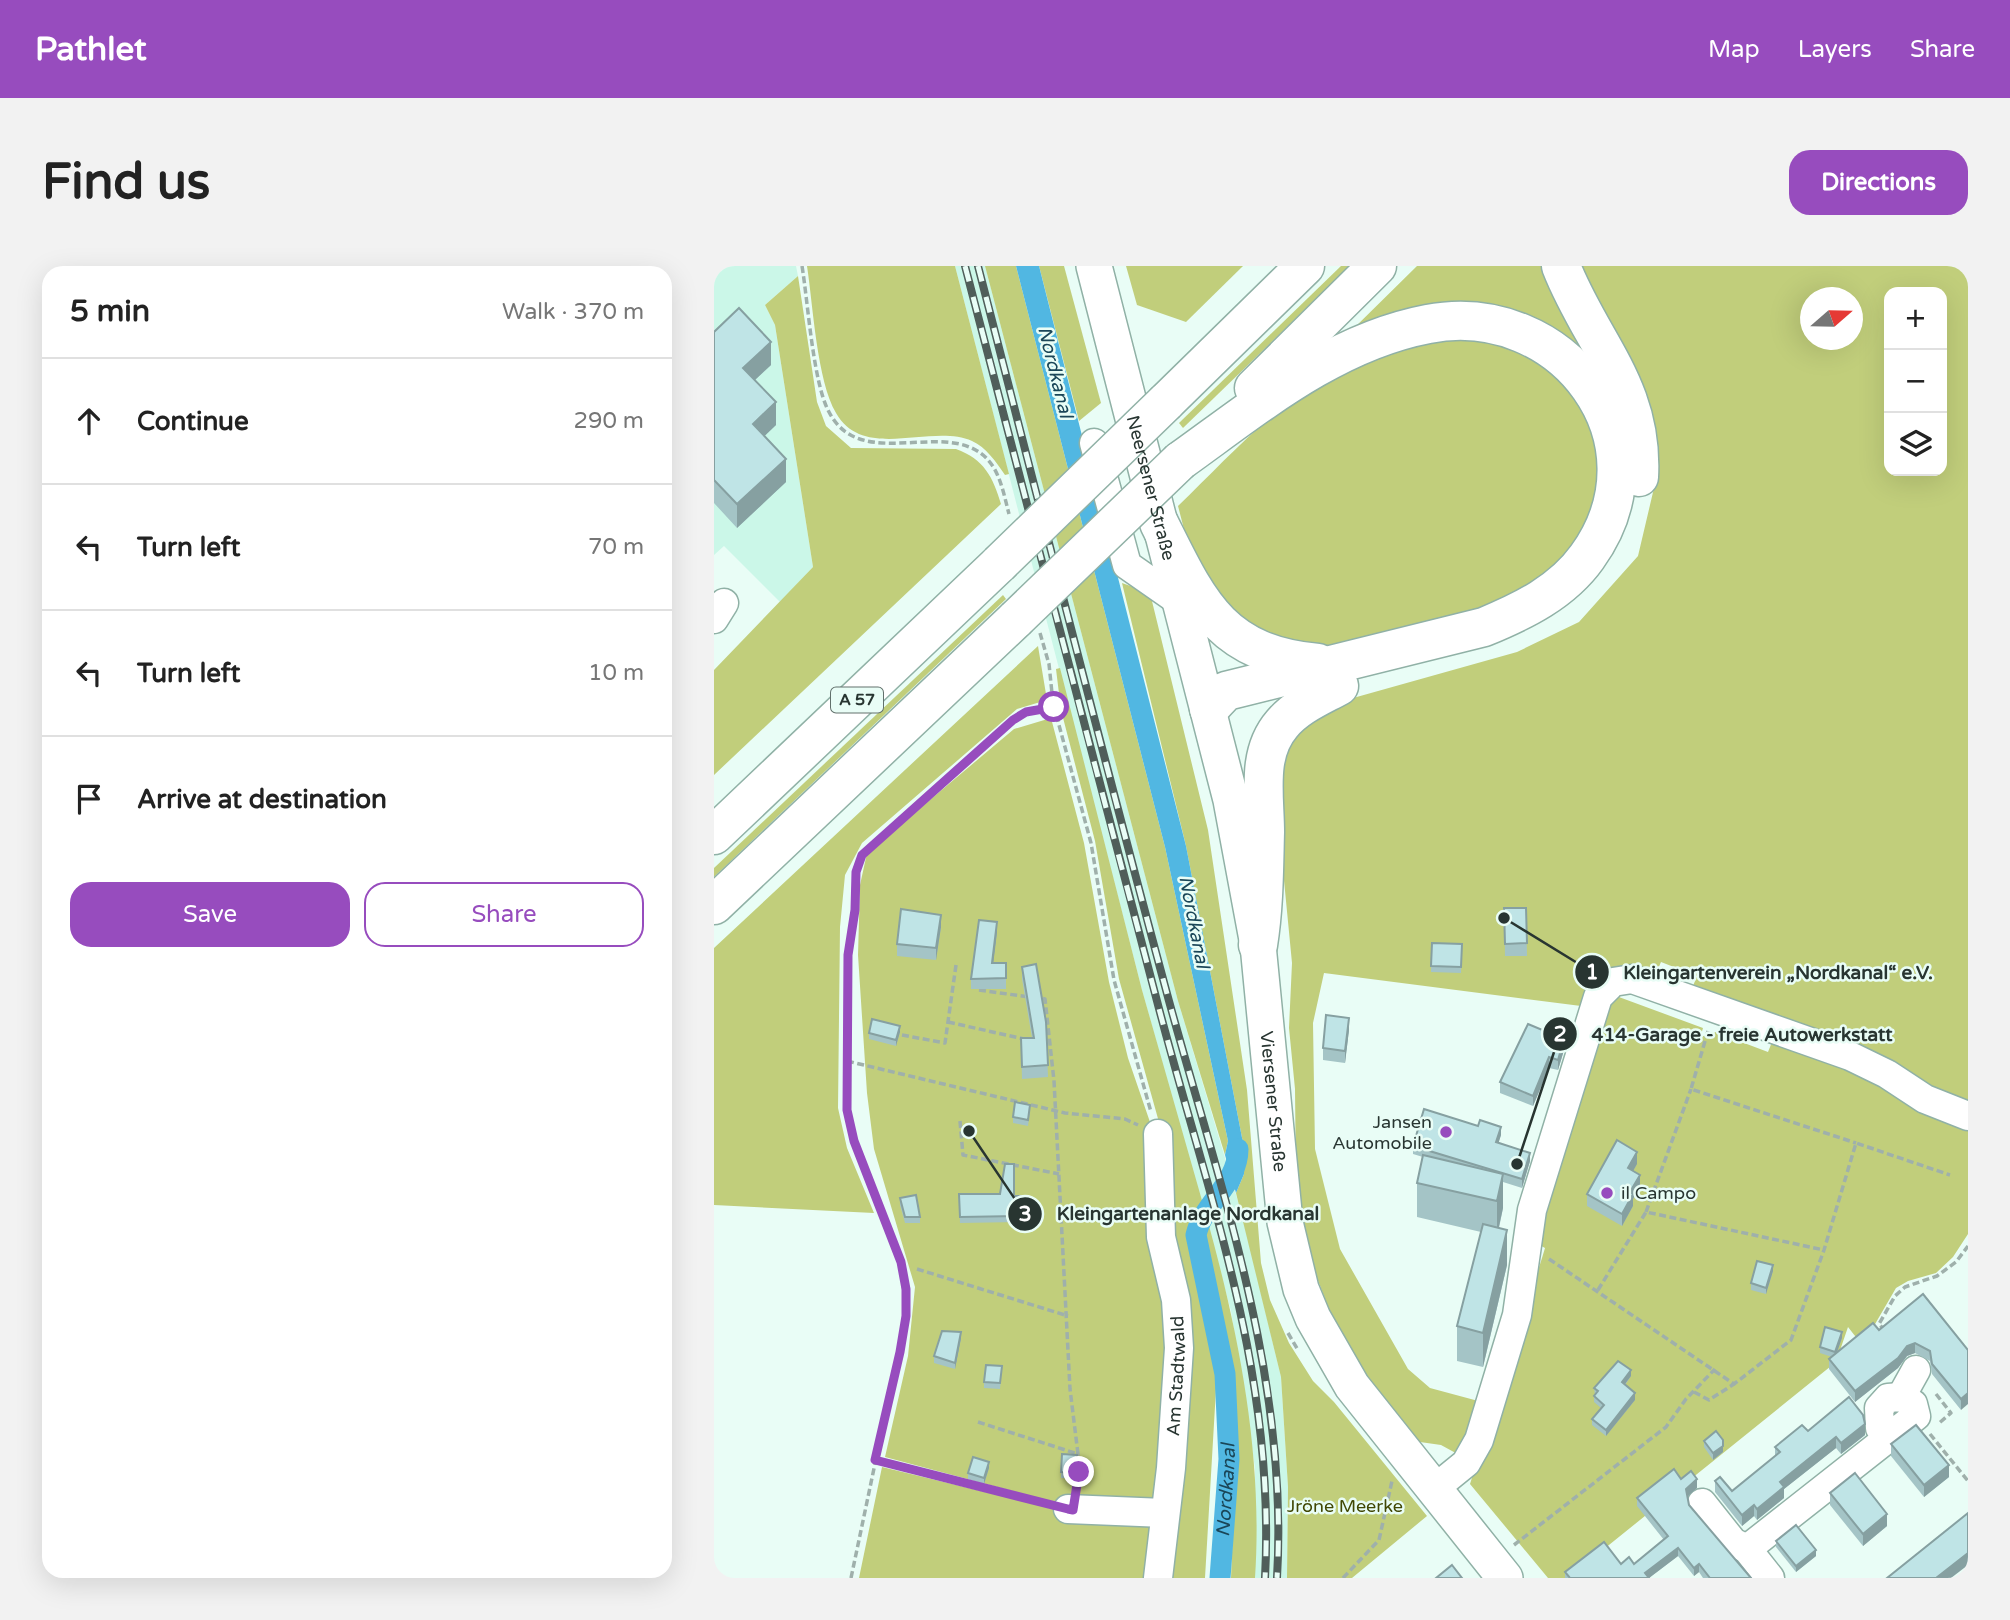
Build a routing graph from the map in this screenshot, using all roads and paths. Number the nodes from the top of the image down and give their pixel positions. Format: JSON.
{"nodes":[{"id":1,"x":1305,"y":266,"type":"edge"},
{"id":2,"x":1377,"y":266,"type":"edge"},
{"id":3,"x":1561,"y":266,"type":"edge"},
{"id":4,"x":1098,"y":275,"type":"edge"},
{"id":5,"x":1094,"y":443,"type":"dead end"},
{"id":6,"x":1180,"y":461,"type":"junction"},
{"id":7,"x":1160,"y":523,"type":"junction"},
{"id":8,"x":1180,"y":603,"type":"junction"},
{"id":9,"x":1337,"y":675,"type":"junction"},
{"id":10,"x":1054,"y":707,"type":"dead end"},
{"id":11,"x":1209,"y":709,"type":"junction"},
{"id":12,"x":1231,"y":800,"type":"joint"},
{"id":13,"x":714,"y":835,"type":"edge"},
{"id":14,"x":714,"y":905,"type":"edge"},
{"id":15,"x":1258,"y":944,"type":"junction"},
{"id":16,"x":956,"y":965,"type":"dead end"},
{"id":17,"x":979,"y":990,"type":"edge"},
{"id":18,"x":1714,"y":1009,"type":"junction"},
{"id":19,"x":948,"y":1022,"type":"junction"},
{"id":20,"x":902,"y":1035,"type":"edge"},
{"id":21,"x":1050,"y":1044,"type":"junction"},
{"id":22,"x":847,"y":1061,"type":"junction"},
{"id":23,"x":1691,"y":1089,"type":"junction"},
{"id":24,"x":1055,"y":1111,"type":"junction"},
{"id":25,"x":1968,"y":1116,"type":"edge"},
{"id":26,"x":960,"y":1121,"type":"dead end"},
{"id":27,"x":1158,"y":1134,"type":"joint"},
{"id":28,"x":1856,"y":1143,"type":"junction"},
{"id":29,"x":1059,"y":1174,"type":"junction"},
{"id":30,"x":1950,"y":1175,"type":"dead end"},
{"id":31,"x":1646,"y":1212,"type":"junction"},
{"id":32,"x":1968,"y":1246,"type":"edge"},
{"id":33,"x":1824,"y":1250,"type":"junction"},
{"id":34,"x":1527,"y":1261,"type":"junction"},
{"id":35,"x":917,"y":1269,"type":"dead end"},
{"id":36,"x":1598,"y":1290,"type":"junction"},
{"id":37,"x":1068,"y":1316,"type":"junction"},
{"id":38,"x":1879,"y":1324,"type":"dead end"},
{"id":39,"x":1286,"y":1329,"type":"dead end"},
{"id":40,"x":1305,"y":1361,"type":"dead end"},
{"id":41,"x":1715,"y":1369,"type":"junction"},
{"id":42,"x":1916,"y":1370,"type":"dead end"},
{"id":43,"x":1734,"y":1384,"type":"junction"},
{"id":44,"x":1694,"y":1392,"type":"junction"},
{"id":45,"x":1908,"y":1406,"type":"junction"},
{"id":46,"x":978,"y":1422,"type":"dead end"},
{"id":47,"x":1078,"y":1454,"type":"junction"},
{"id":48,"x":875,"y":1460,"type":"junction"},
{"id":49,"x":1968,"y":1480,"type":"edge"},
{"id":50,"x":1389,"y":1487,"type":"dead end"},
{"id":51,"x":1434,"y":1489,"type":"junction"},
{"id":52,"x":1702,"y":1503,"type":"dead end"},
{"id":53,"x":1070,"y":1509,"type":"junction"},
{"id":54,"x":1164,"y":1513,"type":"junction"},
{"id":55,"x":1747,"y":1549,"type":"junction"},
{"id":56,"x":1507,"y":1563,"type":"edge"},
{"id":57,"x":851,"y":1578,"type":"edge"},
{"id":58,"x":1158,"y":1578,"type":"edge"},
{"id":59,"x":1343,"y":1578,"type":"edge"},
{"id":60,"x":1770,"y":1578,"type":"edge"}],
"edges":[{"from":1,"to":13,"type":"highway","number":"A 57","bridge":true},
{"from":2,"to":6,"type":"highway","number":"A 57"},
{"from":3,"to":9,"type":"highway"},
{"from":4,"to":7,"type":"main road","name":"Neersener Straße"},
{"from":5,"to":8,"type":"street"},
{"from":6,"to":9,"type":"highway"},
{"from":6,"to":14,"type":"highway","number":"A 57","bridge":true},
{"from":7,"to":8,"type":"main road","name":"Neersener Straße"},
{"from":7,"to":9,"type":"highway"},
{"from":8,"to":11,"type":"main road","name":"Neersener Straße"},
{"from":9,"to":11,"type":"highway"},
{"from":9,"to":15,"type":"highway"},
{"from":10,"to":22,"type":"path"},
{"from":11,"to":12,"type":"main road","name":"Neersener Straße"},
{"from":12,"to":15,"type":"main road","name":"Viersener Straße"},
{"from":15,"to":51,"type":"main road","name":"Viersener Straße"},
{"from":16,"to":19,"type":"path"},
{"from":17,"to":21,"type":"path"},
{"from":18,"to":23,"type":"path"},
{"from":18,"to":25,"type":"street"},
{"from":18,"to":34,"type":"street"},
{"from":19,"to":20,"type":"path"},
{"from":19,"to":21,"type":"path"},
{"from":21,"to":24,"type":"path"},
{"from":22,"to":24,"type":"path"},
{"from":22,"to":48,"type":"path"},
{"from":23,"to":28,"type":"path"},
{"from":23,"to":31,"type":"path"},
{"from":24,"to":27,"type":"path"},
{"from":24,"to":29,"type":"path"},
{"from":26,"to":29,"type":"path"},
{"from":27,"to":54,"type":"street","name":"Am Stadtwald"},
{"from":28,"to":30,"type":"path"},
{"from":28,"to":33,"type":"path"},
{"from":29,"to":37,"type":"path"},
{"from":31,"to":33,"type":"path"},
{"from":31,"to":36,"type":"path"},
{"from":32,"to":38,"type":"path"},
{"from":33,"to":43,"type":"path"},
{"from":34,"to":36,"type":"path"},
{"from":34,"to":51,"type":"street"},
{"from":35,"to":37,"type":"path"},
{"from":36,"to":41,"type":"path"},
{"from":37,"to":47,"type":"path"},
{"from":39,"to":40,"type":"path"},
{"from":41,"to":43,"type":"path"},
{"from":41,"to":44,"type":"path"},
{"from":42,"to":45,"type":"street"},
{"from":43,"to":44,"type":"path"},
{"from":44,"to":56,"type":"path"},
{"from":45,"to":49,"type":"path"},
{"from":45,"to":55,"type":"street"},
{"from":46,"to":47,"type":"path"},
{"from":47,"to":53,"type":"path"},
{"from":48,"to":53,"type":"path"},
{"from":48,"to":57,"type":"path"},
{"from":50,"to":59,"type":"path"},
{"from":51,"to":56,"type":"main road","name":"Viersener Straße"},
{"from":52,"to":55,"type":"street"},
{"from":53,"to":54,"type":"street"},
{"from":54,"to":58,"type":"street","name":"Am Stadtwald"},
{"from":55,"to":60,"type":"street"}]}
